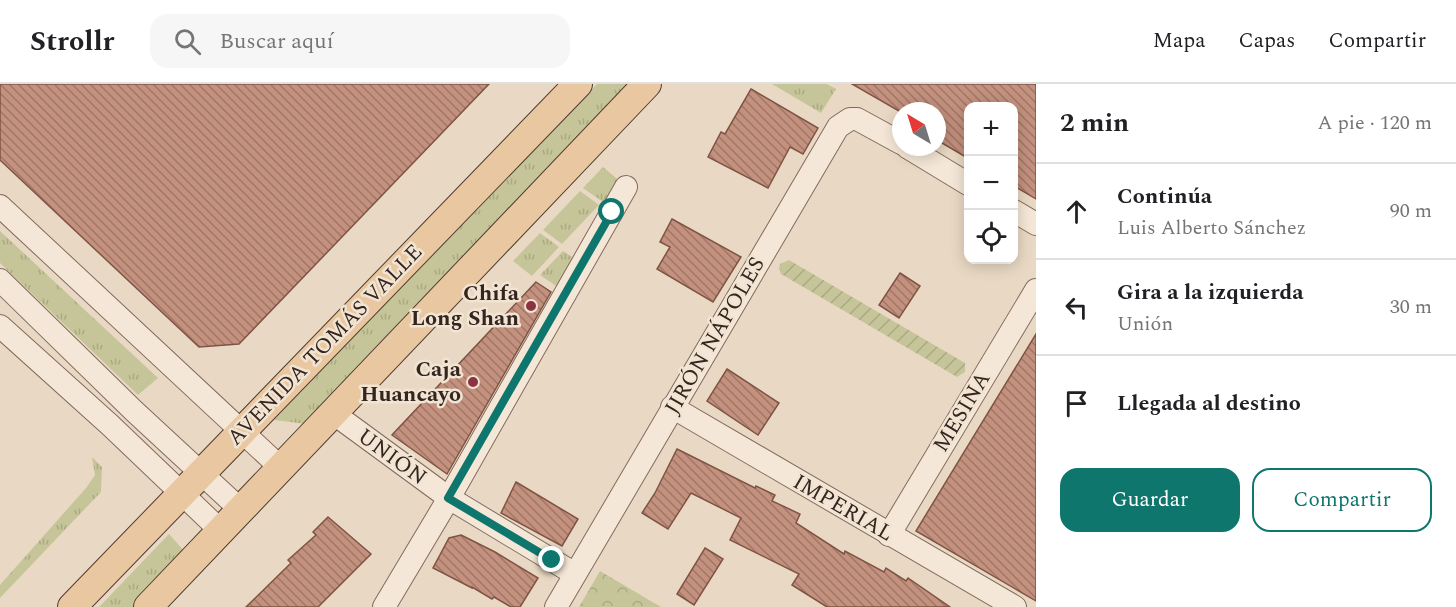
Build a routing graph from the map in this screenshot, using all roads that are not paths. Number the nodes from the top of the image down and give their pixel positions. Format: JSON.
{"nodes":[{"id":1,"x":578,"y":84,"type":"edge"},
{"id":2,"x":647,"y":84,"type":"edge"},
{"id":3,"x":892,"y":138,"type":"edge"},
{"id":4,"x":922,"y":156,"type":"edge"},
{"id":5,"x":964,"y":181,"type":"edge"},
{"id":6,"x":626,"y":187,"type":"dead end"},
{"id":7,"x":0,"y":206,"type":"edge"},
{"id":8,"x":1018,"y":213,"type":"edge"},
{"id":9,"x":1036,"y":224,"type":"edge"},
{"id":10,"x":0,"y":280,"type":"edge"},
{"id":11,"x":1036,"y":290,"type":"edge"},
{"id":12,"x":0,"y":326,"type":"edge"},
{"id":13,"x":672,"y":407,"type":"junction"},
{"id":14,"x":333,"y":413,"type":"junction"},
{"id":15,"x":241,"y":432,"type":"junction"},
{"id":16,"x":281,"y":468,"type":"junction"},
{"id":17,"x":192,"y":483,"type":"junction"},
{"id":18,"x":448,"y":498,"type":"junction"},
{"id":19,"x":241,"y":510,"type":"junction"},
{"id":20,"x":221,"y":531,"type":"junction"},
{"id":21,"x":889,"y":535,"type":"junction"},
{"id":22,"x":575,"y":574,"type":"junction"},
{"id":23,"x":72,"y":607,"type":"edge"},
{"id":24,"x":148,"y":607,"type":"edge"},
{"id":25,"x":384,"y":607,"type":"edge"},
{"id":26,"x":556,"y":607,"type":"edge"},
{"id":27,"x":1015,"y":607,"type":"edge"}],
"edges":[{"from":1,"to":15,"type":"main road","name":"AVENIDA TOMÁS VALLE"},
{"from":2,"to":14,"type":"main road"},
{"from":3,"to":13,"type":"street","name":"JIRÓN NÁPOLES"},
{"from":4,"to":5,"type":"street"},
{"from":6,"to":18,"type":"street"},
{"from":7,"to":15,"type":"street"},
{"from":8,"to":9,"type":"street"},
{"from":10,"to":17,"type":"street"},
{"from":11,"to":21,"type":"street","name":"MESINA"},
{"from":12,"to":17,"type":"street"},
{"from":13,"to":21,"type":"street","name":"IMPERIAL"},
{"from":13,"to":22,"type":"street","name":"JIRÓN NÁPOLES"},
{"from":14,"to":16,"type":"main road"},
{"from":14,"to":18,"type":"street","name":"UNIÓN"},
{"from":15,"to":16,"type":"street"},
{"from":15,"to":17,"type":"main road","name":"AVENIDA TOMÁS VALLE"},
{"from":16,"to":19,"type":"main road"},
{"from":17,"to":19,"type":"street"},
{"from":17,"to":20,"type":"street"},
{"from":17,"to":23,"type":"main road","name":"AVENIDA TOMÁS VALLE"},
{"from":18,"to":22,"type":"street","name":"UNIÓN"},
{"from":18,"to":25,"type":"street"},
{"from":19,"to":20,"type":"main road"},
{"from":20,"to":24,"type":"main road"},
{"from":21,"to":27,"type":"street","name":"IMPERIAL"},
{"from":22,"to":26,"type":"street","name":"JIRÓN NÁPOLES"}]}
